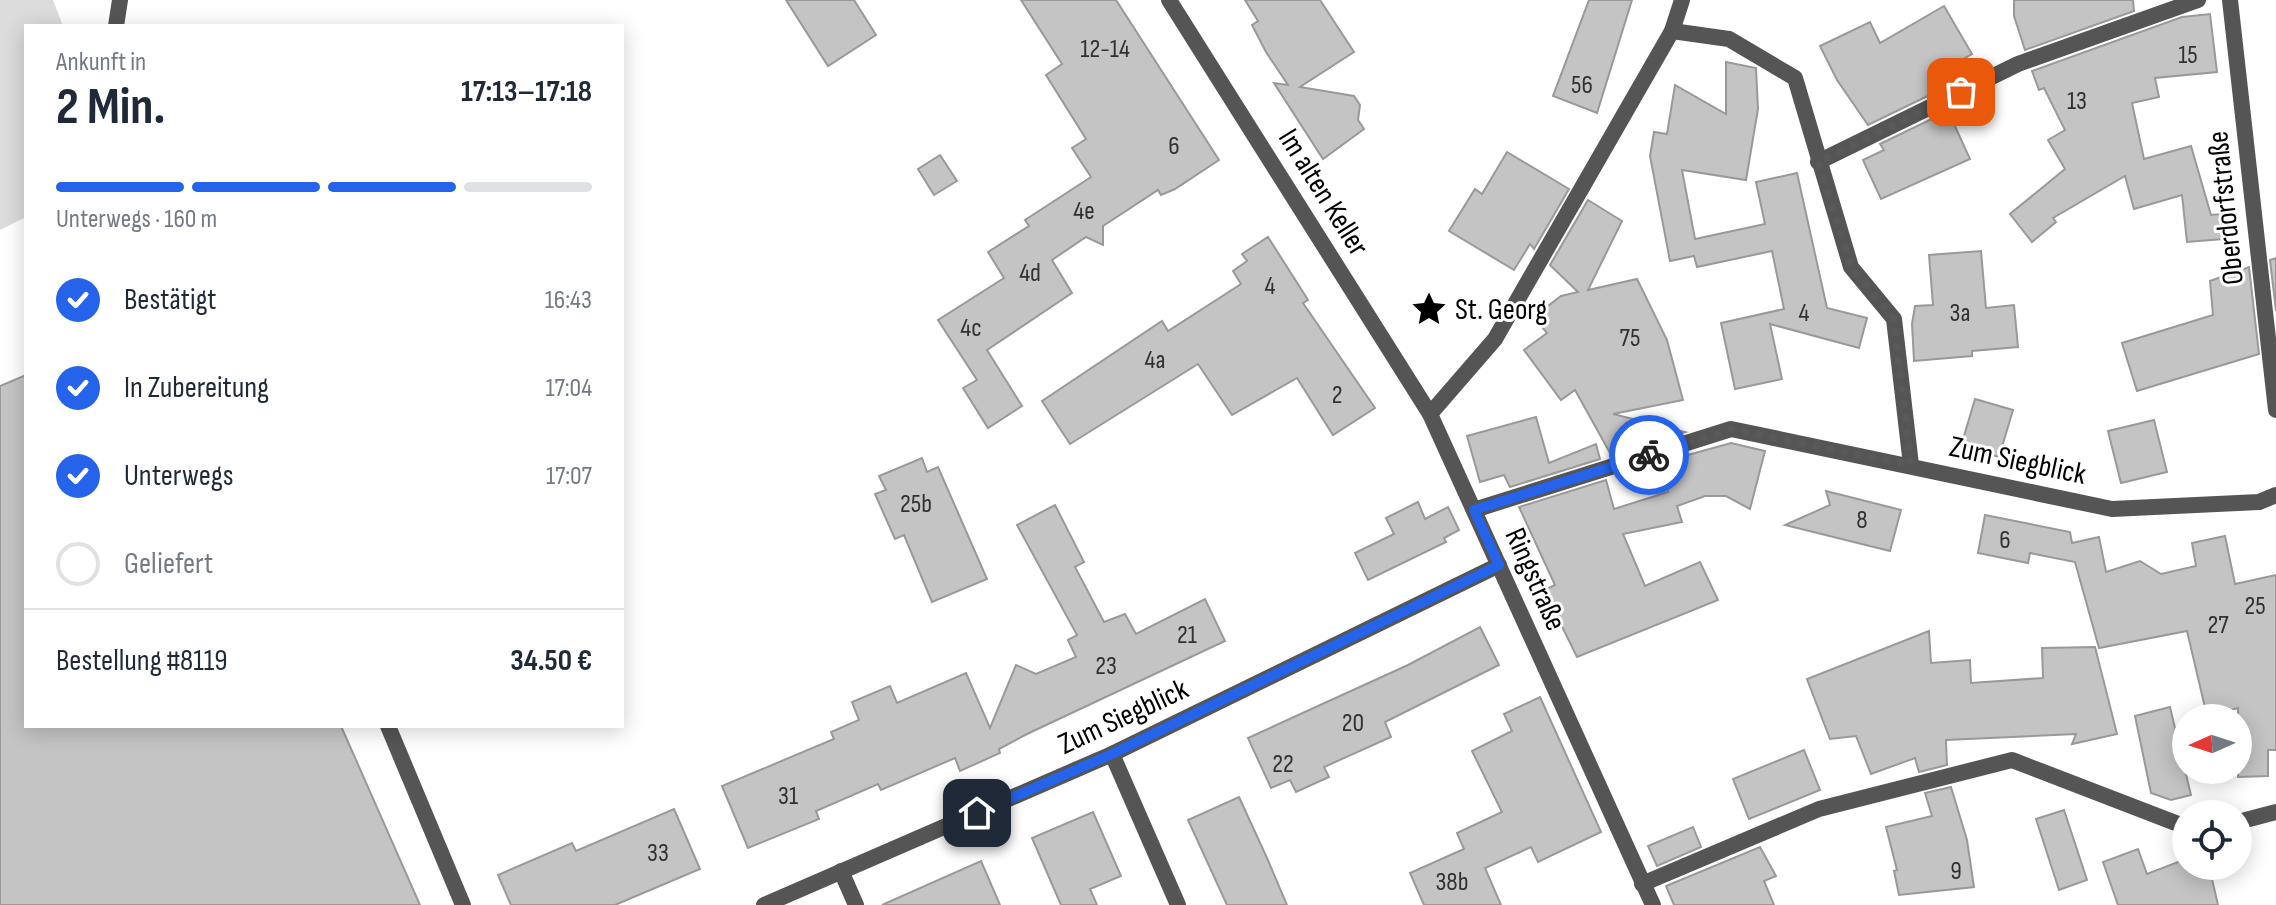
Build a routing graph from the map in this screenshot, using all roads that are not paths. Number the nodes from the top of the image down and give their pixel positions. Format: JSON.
{"nodes":[{"id":1,"x":120,"y":0,"type":"edge"},
{"id":2,"x":1169,"y":0,"type":"edge"},
{"id":3,"x":1682,"y":0,"type":"edge"},
{"id":4,"x":2198,"y":0,"type":"edge"},
{"id":5,"x":2230,"y":0,"type":"edge"},
{"id":6,"x":116,"y":24,"type":"edge"},
{"id":7,"x":1672,"y":31,"type":"junction"},
{"id":8,"x":1818,"y":162,"type":"junction"},
{"id":9,"x":2276,"y":410,"type":"edge"},
{"id":10,"x":1430,"y":414,"type":"junction"},
{"id":11,"x":1911,"y":465,"type":"junction"},
{"id":12,"x":2276,"y":495,"type":"edge"},
{"id":13,"x":1474,"y":510,"type":"junction"},
{"id":14,"x":1499,"y":565,"type":"junction"},
{"id":15,"x":389,"y":728,"type":"edge"},
{"id":16,"x":1112,"y":754,"type":"junction"},
{"id":17,"x":2276,"y":812,"type":"edge"},
{"id":18,"x":2252,"y":818,"type":"edge"},
{"id":19,"x":2172,"y":822,"type":"edge"},
{"id":20,"x":841,"y":871,"type":"junction"},
{"id":21,"x":1642,"y":884,"type":"junction"},
{"id":22,"x":463,"y":905,"type":"edge"},
{"id":23,"x":764,"y":905,"type":"edge"},
{"id":24,"x":856,"y":905,"type":"edge"},
{"id":25,"x":1178,"y":905,"type":"edge"},
{"id":26,"x":1653,"y":905,"type":"edge"}],
"edges":[{"from":1,"to":6,"type":"street"},
{"from":2,"to":10,"type":"street","name":"Im alten Keller"},
{"from":3,"to":7,"type":"street"},
{"from":4,"to":8,"type":"street"},
{"from":5,"to":9,"type":"street","name":"Oberdorfstraße"},
{"from":7,"to":8,"type":"street"},
{"from":7,"to":10,"type":"street"},
{"from":8,"to":11,"type":"street"},
{"from":10,"to":13,"type":"street","name":"Ringstraße"},
{"from":11,"to":12,"type":"street","name":"Zum Siegblick"},
{"from":11,"to":13,"type":"street","name":"Zum Siegblick"},
{"from":13,"to":14,"type":"street","name":"Ringstraße"},
{"from":14,"to":16,"type":"street","name":"Zum Siegblick"},
{"from":14,"to":21,"type":"street","name":"Ringstraße"},
{"from":15,"to":22,"type":"street"},
{"from":16,"to":20,"type":"street","name":"Zum Siegblick"},
{"from":16,"to":25,"type":"street"},
{"from":17,"to":18,"type":"street"},
{"from":19,"to":21,"type":"street"},
{"from":20,"to":23,"type":"street","name":"Zum Siegblick"},
{"from":20,"to":24,"type":"street"},
{"from":21,"to":26,"type":"street","name":"Ringstraße"}]}
